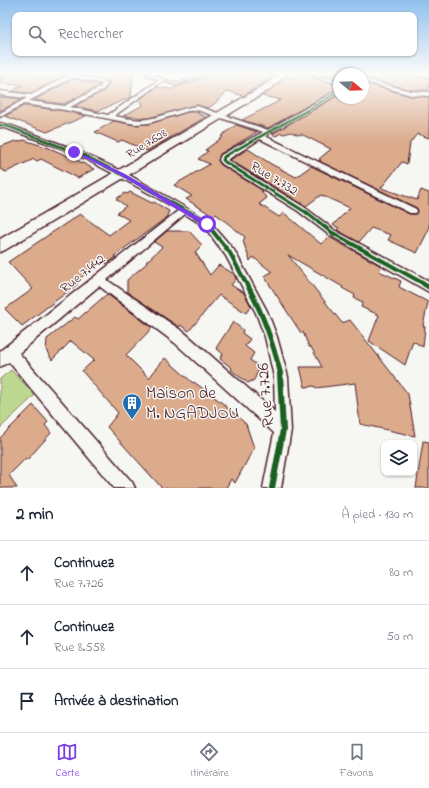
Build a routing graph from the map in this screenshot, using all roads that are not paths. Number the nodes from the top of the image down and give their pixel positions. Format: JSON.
{"nodes":[{"id":1,"x":32,"y":97,"type":"edge"},
{"id":2,"x":86,"y":97,"type":"edge"},
{"id":3,"x":137,"y":97,"type":"edge"},
{"id":4,"x":251,"y":97,"type":"edge"},
{"id":5,"x":329,"y":97,"type":"edge"},
{"id":6,"x":24,"y":102,"type":"junction"},
{"id":7,"x":65,"y":108,"type":"junction"},
{"id":8,"x":0,"y":115,"type":"edge"},
{"id":9,"x":220,"y":115,"type":"junction"},
{"id":10,"x":109,"y":117,"type":"junction"},
{"id":11,"x":0,"y":125,"type":"edge"},
{"id":12,"x":10,"y":127,"type":"junction"},
{"id":13,"x":0,"y":132,"type":"edge"},
{"id":14,"x":268,"y":132,"type":"junction"},
{"id":15,"x":259,"y":136,"type":"junction"},
{"id":16,"x":121,"y":174,"type":"junction"},
{"id":17,"x":185,"y":210,"type":"junction"},
{"id":18,"x":413,"y":211,"type":"dead end"},
{"id":19,"x":0,"y":246,"type":"edge"},
{"id":20,"x":99,"y":280,"type":"junction"},
{"id":21,"x":429,"y":287,"type":"edge"},
{"id":22,"x":5,"y":356,"type":"edge"},
{"id":23,"x":283,"y":430,"type":"junction"},
{"id":24,"x":126,"y":488,"type":"edge"},
{"id":25,"x":272,"y":488,"type":"edge"}],
"edges":[{"from":1,"to":6,"type":"street"},
{"from":2,"to":7,"type":"street"},
{"from":3,"to":10,"type":"street"},
{"from":4,"to":9,"type":"main road","name":"Rue 7.628"},
{"from":5,"to":14,"type":"street","name":"Rue 7.732"},
{"from":6,"to":7,"type":"street"},
{"from":6,"to":8,"type":"street"},
{"from":7,"to":10,"type":"street"},
{"from":9,"to":10,"type":"street"},
{"from":9,"to":14,"type":"street"},
{"from":9,"to":16,"type":"main road","name":"Rue 7.628"},
{"from":11,"to":12,"type":"street","name":"Rue 7.726"},
{"from":12,"to":13,"type":"street"},
{"from":12,"to":16,"type":"street","name":"Rue 7.726"},
{"from":14,"to":15,"type":"street","name":"Rue 7.732"},
{"from":15,"to":18,"type":"street"},
{"from":15,"to":21,"type":"street","name":"Rue 7.732"},
{"from":16,"to":17,"type":"street","name":"Rue 7.726"},
{"from":16,"to":19,"type":"main road","name":"Rue 7.628"},
{"from":17,"to":20,"type":"street","name":"Rue 7.442"},
{"from":17,"to":23,"type":"street","name":"Rue 7.726"},
{"from":20,"to":22,"type":"street","name":"Rue 7.442"},
{"from":20,"to":23,"type":"street"},
{"from":22,"to":24,"type":"street"},
{"from":23,"to":25,"type":"street","name":"Rue 7.726"}]}
